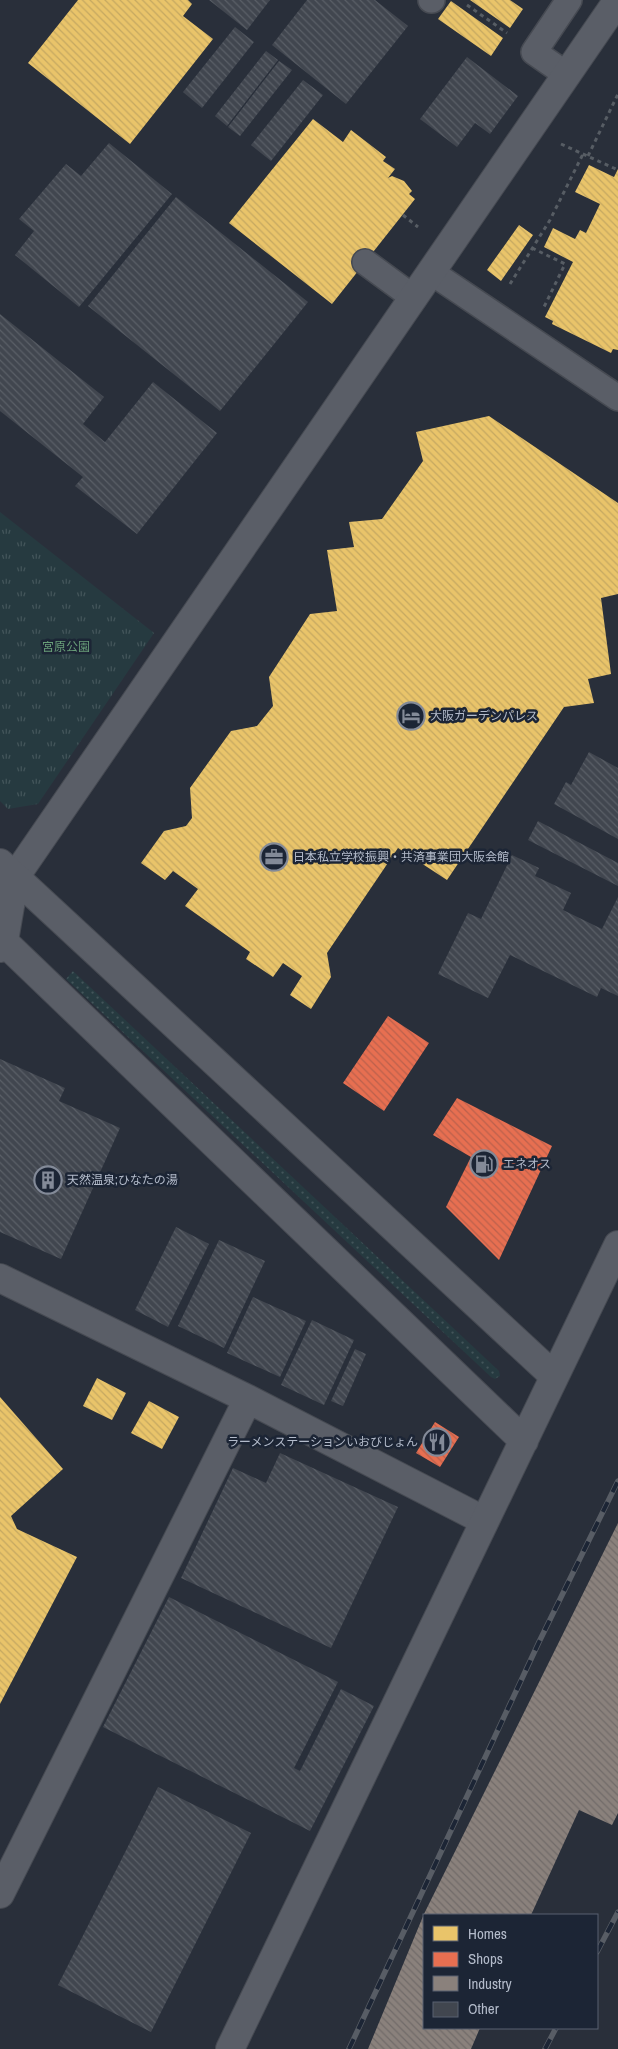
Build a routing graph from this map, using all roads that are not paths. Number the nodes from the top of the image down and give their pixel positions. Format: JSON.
{"nodes":[{"id":1,"x":569,"y":0,"type":"edge"},
{"id":2,"x":618,"y":0,"type":"edge"},
{"id":3,"x":567,"y":75,"type":"junction"},
{"id":4,"x":365,"y":262,"type":"dead end"},
{"id":5,"x":431,"y":272,"type":"junction"},
{"id":6,"x":414,"y":298,"type":"junction"},
{"id":7,"x":618,"y":398,"type":"edge"},
{"id":8,"x":8,"y":870,"type":"edge"},
{"id":9,"x":1,"y":942,"type":"edge"},
{"id":10,"x":618,"y":1245,"type":"edge"},
{"id":11,"x":0,"y":1278,"type":"edge"},
{"id":12,"x":554,"y":1376,"type":"junction"},
{"id":13,"x":248,"y":1399,"type":"junction"},
{"id":14,"x":524,"y":1441,"type":"junction"},
{"id":15,"x":483,"y":1520,"type":"junction"},
{"id":16,"x":0,"y":1894,"type":"edge"},
{"id":17,"x":230,"y":2049,"type":"edge"}],
"edges":[{"from":1,"to":3,"type":"lane"},
{"from":2,"to":3,"type":"street"},
{"from":3,"to":5,"type":"street"},
{"from":4,"to":6,"type":"lane"},
{"from":5,"to":6,"type":"street"},
{"from":5,"to":7,"type":"lane"},
{"from":6,"to":8,"type":"street"},
{"from":8,"to":9,"type":"street"},
{"from":8,"to":12,"type":"street"},
{"from":9,"to":14,"type":"street"},
{"from":10,"to":12,"type":"street"},
{"from":11,"to":13,"type":"street"},
{"from":12,"to":14,"type":"street"},
{"from":13,"to":15,"type":"street"},
{"from":13,"to":16,"type":"street"},
{"from":14,"to":15,"type":"street"},
{"from":15,"to":17,"type":"street"}]}
